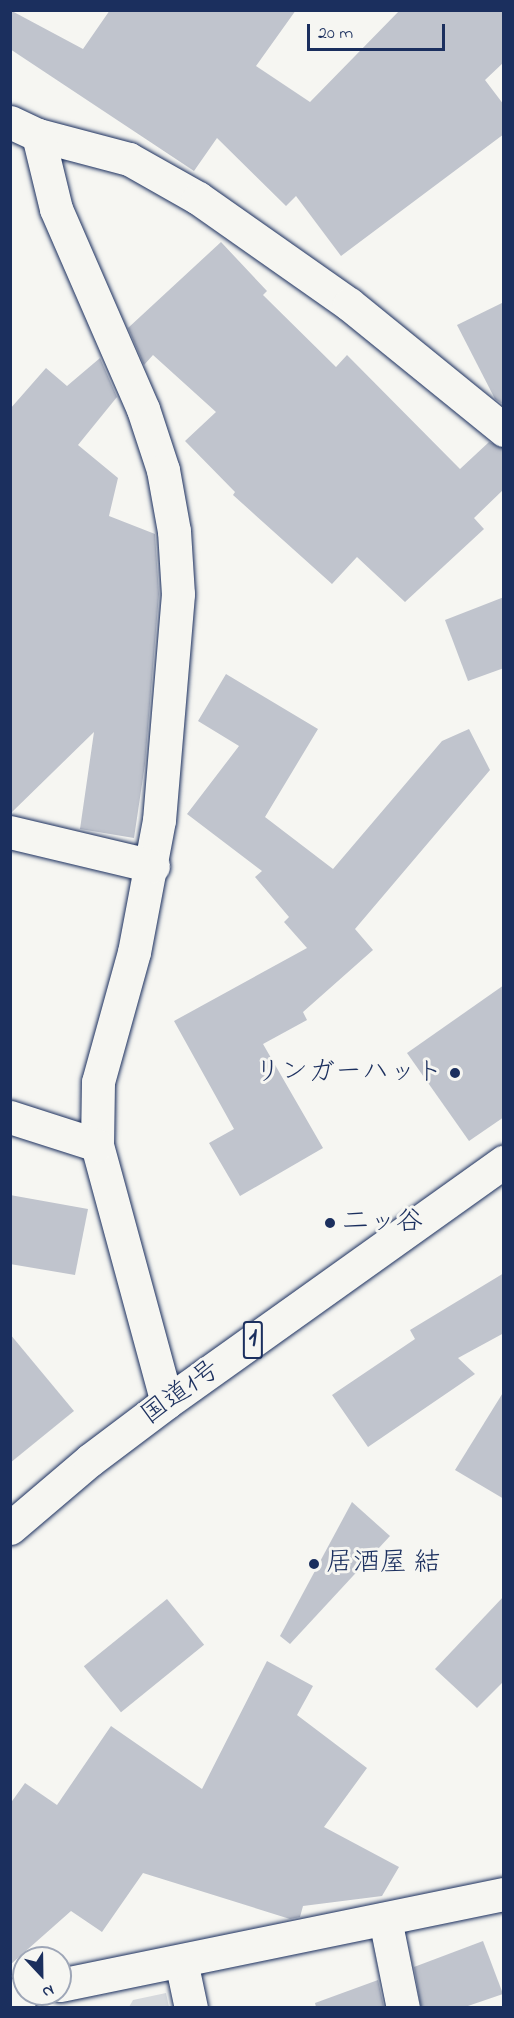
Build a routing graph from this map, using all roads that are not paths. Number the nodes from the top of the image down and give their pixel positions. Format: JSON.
{"nodes":[{"id":1,"x":24,"y":129,"type":"edge"},
{"id":2,"x":504,"y":430,"type":"edge"},
{"id":3,"x":10,"y":832,"type":"edge"},
{"id":4,"x":153,"y":866,"type":"junction"},
{"id":5,"x":10,"y":1117,"type":"edge"},
{"id":6,"x":97,"y":1145,"type":"junction"},
{"id":7,"x":504,"y":1162,"type":"edge"},
{"id":8,"x":167,"y":1402,"type":"junction"},
{"id":9,"x":10,"y":1528,"type":"edge"},
{"id":10,"x":504,"y":1894,"type":"edge"},
{"id":11,"x":385,"y":1919,"type":"junction"},
{"id":12,"x":181,"y":1961,"type":"junction"},
{"id":13,"x":72,"y":1983,"type":"edge"},
{"id":14,"x":191,"y":2007,"type":"edge"},
{"id":15,"x":403,"y":2007,"type":"edge"}],
"edges":[{"from":1,"to":2,"type":"main road"},
{"from":1,"to":4,"type":"main road"},
{"from":3,"to":4,"type":"main road"},
{"from":4,"to":6,"type":"main road"},
{"from":5,"to":6,"type":"main road"},
{"from":6,"to":8,"type":"main road"},
{"from":7,"to":8,"type":"main road","name":"国道1号","number":"1"},
{"from":8,"to":9,"type":"main road","name":"国道1号","number":"1"},
{"from":10,"to":11,"type":"main road"},
{"from":11,"to":12,"type":"main road"},
{"from":11,"to":15,"type":"main road"},
{"from":12,"to":13,"type":"main road"},
{"from":12,"to":14,"type":"main road"}]}
